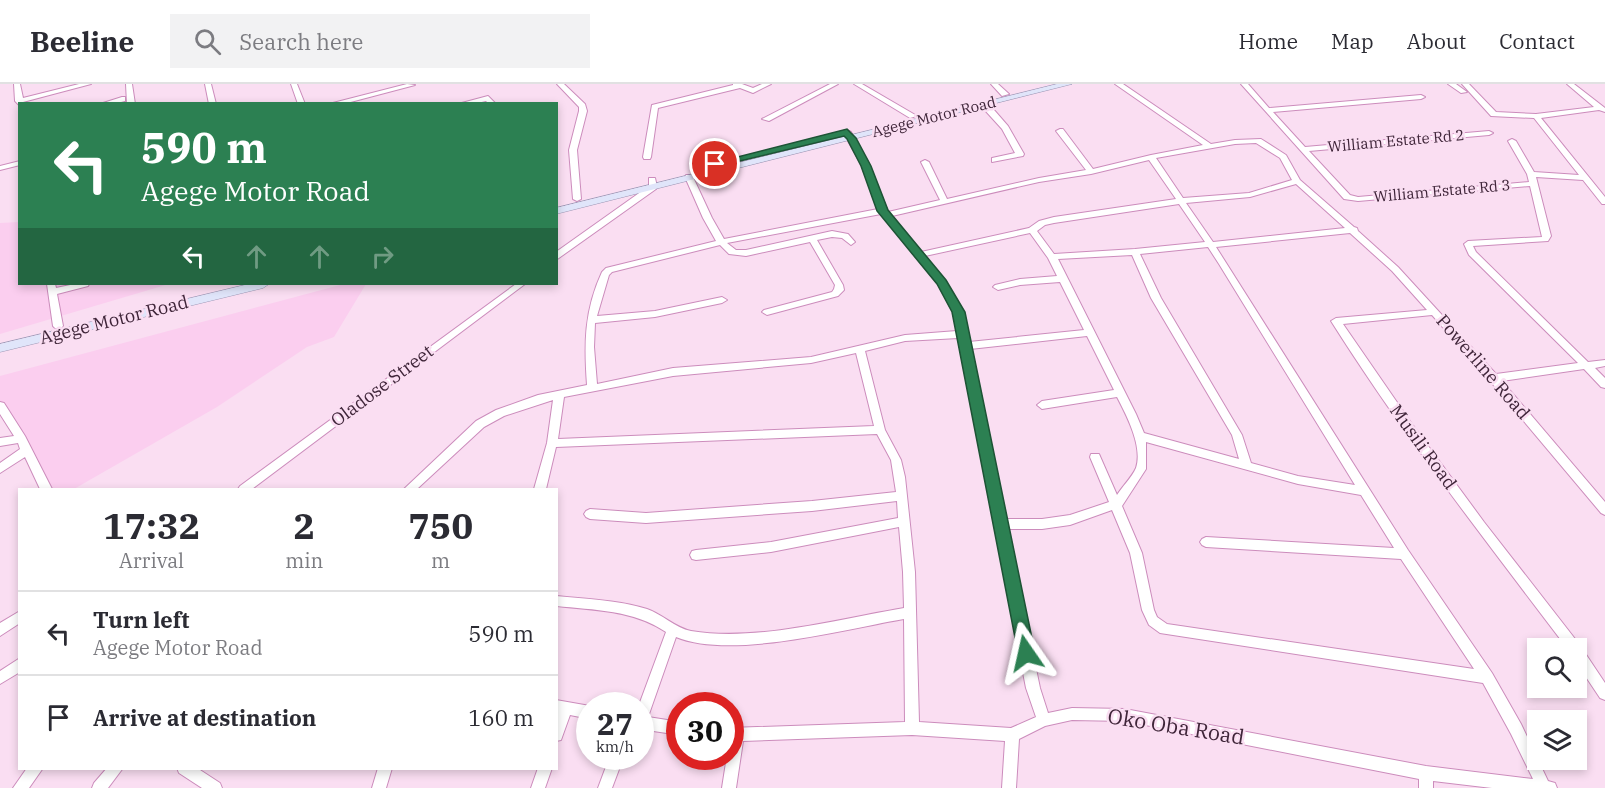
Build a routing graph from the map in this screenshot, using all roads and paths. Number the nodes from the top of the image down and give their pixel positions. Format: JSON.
{"nodes":[{"id":1,"x":17,"y":84,"type":"edge"},
{"id":2,"x":88,"y":84,"type":"edge"},
{"id":3,"x":129,"y":84,"type":"edge"},
{"id":4,"x":208,"y":84,"type":"edge"},
{"id":5,"x":294,"y":84,"type":"edge"},
{"id":6,"x":380,"y":84,"type":"edge"},
{"id":7,"x":560,"y":84,"type":"edge"},
{"id":8,"x":768,"y":84,"type":"edge"},
{"id":9,"x":835,"y":84,"type":"edge"},
{"id":10,"x":857,"y":84,"type":"edge"},
{"id":11,"x":994,"y":84,"type":"edge"},
{"id":12,"x":1068,"y":84,"type":"edge"},
{"id":13,"x":1118,"y":84,"type":"edge"},
{"id":14,"x":1244,"y":84,"type":"edge"},
{"id":15,"x":1451,"y":84,"type":"edge"},
{"id":16,"x":1570,"y":84,"type":"edge"},
{"id":17,"x":412,"y":85,"type":"edge"},
{"id":18,"x":737,"y":85,"type":"edge"},
{"id":19,"x":67,"y":87,"type":"edge"},
{"id":20,"x":1040,"y":87,"type":"edge"},
{"id":21,"x":1464,"y":88,"type":"edge"},
{"id":22,"x":384,"y":92,"type":"junction"},
{"id":23,"x":1005,"y":94,"type":"junction"},
{"id":24,"x":1421,"y":97,"type":"dead end"},
{"id":25,"x":122,"y":99,"type":"dead end"},
{"id":26,"x":20,"y":102,"type":"edge"},
{"id":27,"x":111,"y":102,"type":"edge"},
{"id":28,"x":131,"y":102,"type":"edge"},
{"id":29,"x":212,"y":102,"type":"edge"},
{"id":30,"x":301,"y":102,"type":"edge"},
{"id":31,"x":342,"y":102,"type":"edge"},
{"id":32,"x":468,"y":102,"type":"edge"},
{"id":33,"x":492,"y":102,"type":"edge"},
{"id":34,"x":985,"y":105,"type":"junction"},
{"id":35,"x":1267,"y":110,"type":"junction"},
{"id":36,"x":1602,"y":110,"type":"edge"},
{"id":37,"x":914,"y":116,"type":"junction"},
{"id":38,"x":1536,"y":116,"type":"junction"},
{"id":39,"x":766,"y":119,"type":"dead end"},
{"id":40,"x":1060,"y":131,"type":"dead end"},
{"id":41,"x":1489,"y":133,"type":"dead end"},
{"id":42,"x":849,"y":135,"type":"junction"},
{"id":43,"x":1512,"y":141,"type":"dead end"},
{"id":44,"x":1210,"y":147,"type":"junction"},
{"id":45,"x":1303,"y":149,"type":"junction"},
{"id":46,"x":647,"y":157,"type":"dead end"},
{"id":47,"x":1151,"y":157,"type":"junction"},
{"id":48,"x":995,"y":160,"type":"dead end"},
{"id":49,"x":924,"y":162,"type":"dead end"},
{"id":50,"x":18,"y":164,"type":"edge"},
{"id":51,"x":0,"y":168,"type":"edge"},
{"id":52,"x":1091,"y":172,"type":"junction"},
{"id":53,"x":689,"y":177,"type":"junction"},
{"id":54,"x":1586,"y":178,"type":"junction"},
{"id":55,"x":1531,"y":179,"type":"junction"},
{"id":56,"x":1297,"y":181,"type":"junction"},
{"id":57,"x":652,"y":184,"type":"junction"},
{"id":58,"x":577,"y":199,"type":"junction"},
{"id":59,"x":944,"y":201,"type":"junction"},
{"id":60,"x":1180,"y":201,"type":"junction"},
{"id":61,"x":1605,"y":202,"type":"edge"},
{"id":62,"x":558,"y":204,"type":"edge"},
{"id":63,"x":558,"y":210,"type":"edge"},
{"id":64,"x":885,"y":213,"type":"junction"},
{"id":65,"x":1032,"y":230,"type":"junction"},
{"id":66,"x":1354,"y":230,"type":"junction"},
{"id":67,"x":812,"y":238,"type":"junction"},
{"id":68,"x":722,"y":242,"type":"junction"},
{"id":69,"x":851,"y":242,"type":"dead end"},
{"id":70,"x":1210,"y":243,"type":"junction"},
{"id":71,"x":1136,"y":252,"type":"junction"},
{"id":72,"x":558,"y":255,"type":"edge"},
{"id":73,"x":919,"y":255,"type":"junction"},
{"id":74,"x":1052,"y":257,"type":"junction"},
{"id":75,"x":1061,"y":279,"type":"junction"},
{"id":76,"x":70,"y":285,"type":"edge"},
{"id":77,"x":229,"y":285,"type":"edge"},
{"id":78,"x":259,"y":285,"type":"edge"},
{"id":79,"x":520,"y":285,"type":"edge"},
{"id":80,"x":51,"y":287,"type":"edge"},
{"id":81,"x":998,"y":287,"type":"dead end"},
{"id":82,"x":722,"y":300,"type":"dead end"},
{"id":83,"x":767,"y":312,"type":"dead end"},
{"id":84,"x":1434,"y":312,"type":"junction"},
{"id":85,"x":591,"y":320,"type":"junction"},
{"id":86,"x":58,"y":326,"type":"junction"},
{"id":87,"x":1089,"y":333,"type":"junction"},
{"id":88,"x":963,"y":334,"type":"junction"},
{"id":89,"x":0,"y":340,"type":"edge"},
{"id":90,"x":965,"y":346,"type":"junction"},
{"id":91,"x":0,"y":348,"type":"edge"},
{"id":92,"x":860,"y":351,"type":"junction"},
{"id":93,"x":1605,"y":363,"type":"edge"},
{"id":94,"x":1588,"y":365,"type":"junction"},
{"id":95,"x":1494,"y":378,"type":"junction"},
{"id":96,"x":1605,"y":384,"type":"edge"},
{"id":97,"x":592,"y":388,"type":"junction"},
{"id":98,"x":1119,"y":393,"type":"junction"},
{"id":99,"x":559,"y":394,"type":"junction"},
{"id":100,"x":1042,"y":405,"type":"dead end"},
{"id":101,"x":0,"y":406,"type":"edge"},
{"id":102,"x":880,"y":429,"type":"junction"},
{"id":103,"x":1140,"y":436,"type":"junction"},
{"id":104,"x":21,"y":439,"type":"junction"},
{"id":105,"x":0,"y":442,"type":"edge"},
{"id":106,"x":552,"y":443,"type":"junction"},
{"id":107,"x":25,"y":451,"type":"junction"},
{"id":108,"x":1095,"y":457,"type":"dead end"},
{"id":109,"x":1246,"y":464,"type":"junction"},
{"id":110,"x":0,"y":469,"type":"edge"},
{"id":111,"x":44,"y":488,"type":"edge"},
{"id":112,"x":245,"y":488,"type":"edge"},
{"id":113,"x":411,"y":488,"type":"edge"},
{"id":114,"x":540,"y":488,"type":"edge"},
{"id":115,"x":1365,"y":490,"type":"junction"},
{"id":116,"x":902,"y":496,"type":"junction"},
{"id":117,"x":1117,"y":504,"type":"junction"},
{"id":118,"x":1605,"y":510,"type":"edge"},
{"id":119,"x":590,"y":514,"type":"dead end"},
{"id":120,"x":905,"y":521,"type":"junction"},
{"id":121,"x":999,"y":524,"type":"junction"},
{"id":122,"x":1206,"y":542,"type":"dead end"},
{"id":123,"x":1404,"y":554,"type":"junction"},
{"id":124,"x":696,"y":555,"type":"dead end"},
{"id":125,"x":558,"y":601,"type":"edge"},
{"id":126,"x":910,"y":612,"type":"junction"},
{"id":127,"x":18,"y":617,"type":"edge"},
{"id":128,"x":0,"y":630,"type":"edge"},
{"id":129,"x":672,"y":631,"type":"junction"},
{"id":130,"x":1567,"y":638,"type":"edge"},
{"id":131,"x":18,"y":664,"type":"edge"},
{"id":132,"x":1587,"y":666,"type":"edge"},
{"id":133,"x":1487,"y":677,"type":"junction"},
{"id":134,"x":0,"y":678,"type":"edge"},
{"id":135,"x":650,"y":692,"type":"edge"},
{"id":136,"x":1605,"y":694,"type":"edge"},
{"id":137,"x":561,"y":707,"type":"edge"},
{"id":138,"x":576,"y":710,"type":"edge"},
{"id":139,"x":1044,"y":720,"type":"junction"},
{"id":140,"x":558,"y":724,"type":"edge"},
{"id":141,"x":912,"y":728,"type":"junction"},
{"id":142,"x":1012,"y":735,"type":"junction"},
{"id":143,"x":744,"y":736,"type":"edge"},
{"id":144,"x":34,"y":770,"type":"edge"},
{"id":145,"x":114,"y":770,"type":"edge"},
{"id":146,"x":187,"y":770,"type":"edge"},
{"id":147,"x":384,"y":770,"type":"edge"},
{"id":148,"x":544,"y":770,"type":"edge"},
{"id":149,"x":611,"y":770,"type":"edge"},
{"id":150,"x":731,"y":770,"type":"edge"},
{"id":151,"x":1426,"y":781,"type":"edge"},
{"id":152,"x":1547,"y":787,"type":"edge"},
{"id":153,"x":20,"y":788,"type":"edge"},
{"id":154,"x":99,"y":788,"type":"edge"},
{"id":155,"x":214,"y":788,"type":"edge"},
{"id":156,"x":379,"y":788,"type":"edge"},
{"id":157,"x":538,"y":788,"type":"edge"},
{"id":158,"x":604,"y":788,"type":"edge"},
{"id":159,"x":729,"y":788,"type":"edge"},
{"id":160,"x":1009,"y":788,"type":"edge"}],
"edges":[{"from":1,"to":26,"type":"street"},
{"from":2,"to":19,"type":"street"},
{"from":3,"to":28,"type":"street"},
{"from":4,"to":29,"type":"street"},
{"from":5,"to":30,"type":"street"},
{"from":6,"to":22,"type":"street"},
{"from":7,"to":58,"type":"street"},
{"from":8,"to":18,"type":"street"},
{"from":9,"to":39,"type":"street"},
{"from":10,"to":37,"type":"street"},
{"from":11,"to":23,"type":"street"},
{"from":12,"to":20,"type":"main road","name":"Agege Motor Road"},
{"from":13,"to":44,"type":"street"},
{"from":14,"to":35,"type":"street"},
{"from":15,"to":21,"type":"street"},
{"from":16,"to":36,"type":"street"},
{"from":17,"to":22,"type":"street"},
{"from":18,"to":46,"type":"street"},
{"from":19,"to":26,"type":"street"},
{"from":20,"to":23,"type":"main road","name":"Agege Motor Road"},
{"from":20,"to":34,"type":"main road","name":"Agege Motor Road"},
{"from":21,"to":38,"type":"street"},
{"from":22,"to":31,"type":"street"},
{"from":23,"to":37,"type":"main road","name":"Agege Motor Road"},
{"from":24,"to":35,"type":"street"},
{"from":25,"to":27,"type":"street"},
{"from":32,"to":33,"type":"street"},
{"from":34,"to":42,"type":"main road","name":"Agege Motor Road"},
{"from":34,"to":48,"type":"street"},
{"from":35,"to":45,"type":"street"},
{"from":36,"to":38,"type":"street"},
{"from":37,"to":42,"type":"main road","name":"Agege Motor Road"},
{"from":38,"to":54,"type":"street"},
{"from":40,"to":52,"type":"street"},
{"from":41,"to":45,"type":"street","name":"William Estate Rd 2"},
{"from":42,"to":53,"type":"main road","name":"Agege Motor Road"},
{"from":42,"to":57,"type":"main road","name":"Agege Motor Road"},
{"from":42,"to":64,"type":"street"},
{"from":43,"to":55,"type":"street"},
{"from":44,"to":47,"type":"street","name":"Powerline Road"},
{"from":44,"to":56,"type":"street","name":"Powerline Road"},
{"from":45,"to":55,"type":"street","name":"William Estate Rd 3"},
{"from":47,"to":52,"type":"street","name":"Powerline Road"},
{"from":47,"to":60,"type":"street"},
{"from":49,"to":59,"type":"street"},
{"from":50,"to":51,"type":"street"},
{"from":52,"to":59,"type":"street","name":"Powerline Road"},
{"from":53,"to":57,"type":"main road","name":"Agege Motor Road"},
{"from":53,"to":68,"type":"street"},
{"from":54,"to":55,"type":"street","name":"William Estate Rd 3"},
{"from":54,"to":61,"type":"street"},
{"from":55,"to":94,"type":"street"},
{"from":56,"to":60,"type":"street"},
{"from":56,"to":66,"type":"street","name":"Powerline Road"},
{"from":57,"to":58,"type":"main road","name":"Agege Motor Road"},
{"from":57,"to":63,"type":"main road","name":"Agege Motor Road"},
{"from":57,"to":72,"type":"street"},
{"from":58,"to":62,"type":"main road","name":"Agege Motor Road"},
{"from":59,"to":64,"type":"street","name":"Powerline Road"},
{"from":60,"to":65,"type":"street"},
{"from":60,"to":70,"type":"street"},
{"from":64,"to":68,"type":"street","name":"Powerline Road"},
{"from":64,"to":73,"type":"street"},
{"from":65,"to":73,"type":"street"},
{"from":65,"to":74,"type":"street"},
{"from":66,"to":70,"type":"street"},
{"from":66,"to":84,"type":"street","name":"Powerline Road"},
{"from":67,"to":68,"type":"street"},
{"from":67,"to":69,"type":"street"},
{"from":67,"to":83,"type":"street"},
{"from":68,"to":85,"type":"street","name":"Powerline Road"},
{"from":70,"to":71,"type":"street"},
{"from":70,"to":115,"type":"street"},
{"from":71,"to":74,"type":"street"},
{"from":71,"to":109,"type":"street"},
{"from":73,"to":88,"type":"street"},
{"from":74,"to":75,"type":"street"},
{"from":75,"to":81,"type":"street"},
{"from":75,"to":87,"type":"street"},
{"from":76,"to":80,"type":"street"},
{"from":77,"to":86,"type":"main road","name":"Agege Motor Road"},
{"from":78,"to":91,"type":"main road","name":"Agege Motor Road"},
{"from":79,"to":112,"type":"street","name":"Oladose Street"},
{"from":80,"to":86,"type":"street"},
{"from":82,"to":85,"type":"street"},
{"from":84,"to":95,"type":"street","name":"Powerline Road"},
{"from":84,"to":130,"type":"street","name":"Musili Road"},
{"from":85,"to":97,"type":"street"},
{"from":86,"to":89,"type":"main road","name":"Agege Motor Road"},
{"from":87,"to":90,"type":"street"},
{"from":87,"to":98,"type":"street"},
{"from":88,"to":90,"type":"street"},
{"from":88,"to":92,"type":"street"},
{"from":90,"to":121,"type":"street"},
{"from":92,"to":97,"type":"street"},
{"from":92,"to":102,"type":"street"},
{"from":93,"to":94,"type":"street"},
{"from":94,"to":95,"type":"street"},
{"from":94,"to":96,"type":"street"},
{"from":95,"to":118,"type":"street","name":"Powerline Road"},
{"from":97,"to":99,"type":"street"},
{"from":98,"to":100,"type":"street"},
{"from":98,"to":103,"type":"street"},
{"from":99,"to":106,"type":"street"},
{"from":99,"to":113,"type":"street"},
{"from":101,"to":104,"type":"street"},
{"from":102,"to":106,"type":"street"},
{"from":102,"to":116,"type":"street"},
{"from":103,"to":109,"type":"street"},
{"from":103,"to":117,"type":"street"},
{"from":104,"to":105,"type":"street"},
{"from":104,"to":107,"type":"street"},
{"from":106,"to":114,"type":"street"},
{"from":107,"to":110,"type":"street"},
{"from":107,"to":111,"type":"street"},
{"from":108,"to":117,"type":"street"},
{"from":109,"to":115,"type":"street"},
{"from":115,"to":123,"type":"street"},
{"from":116,"to":119,"type":"street"},
{"from":116,"to":120,"type":"street"},
{"from":117,"to":121,"type":"street"},
{"from":117,"to":133,"type":"street"},
{"from":120,"to":124,"type":"street"},
{"from":120,"to":126,"type":"street"},
{"from":121,"to":139,"type":"street"},
{"from":122,"to":123,"type":"street"},
{"from":123,"to":133,"type":"street"},
{"from":125,"to":129,"type":"street"},
{"from":126,"to":129,"type":"street"},
{"from":126,"to":141,"type":"street"},
{"from":127,"to":128,"type":"street"},
{"from":129,"to":135,"type":"street"},
{"from":131,"to":134,"type":"street"},
{"from":132,"to":136,"type":"street","name":"Musili Road"},
{"from":133,"to":152,"type":"street"},
{"from":137,"to":138,"type":"street"},
{"from":137,"to":140,"type":"street"},
{"from":139,"to":142,"type":"street","name":"Oko Oba Road"},
{"from":139,"to":151,"type":"street","name":"Oko Oba Road"},
{"from":141,"to":142,"type":"street","name":"Oko Oba Road"},
{"from":141,"to":143,"type":"street","name":"Oko Oba Road"},
{"from":142,"to":160,"type":"street"},
{"from":144,"to":153,"type":"street"},
{"from":145,"to":154,"type":"street"},
{"from":146,"to":155,"type":"street"},
{"from":147,"to":156,"type":"street"},
{"from":148,"to":157,"type":"street"},
{"from":149,"to":158,"type":"street"},
{"from":150,"to":159,"type":"street"},
{"from":151,"to":152,"type":"street","name":"Oko Oba Road"}]}
